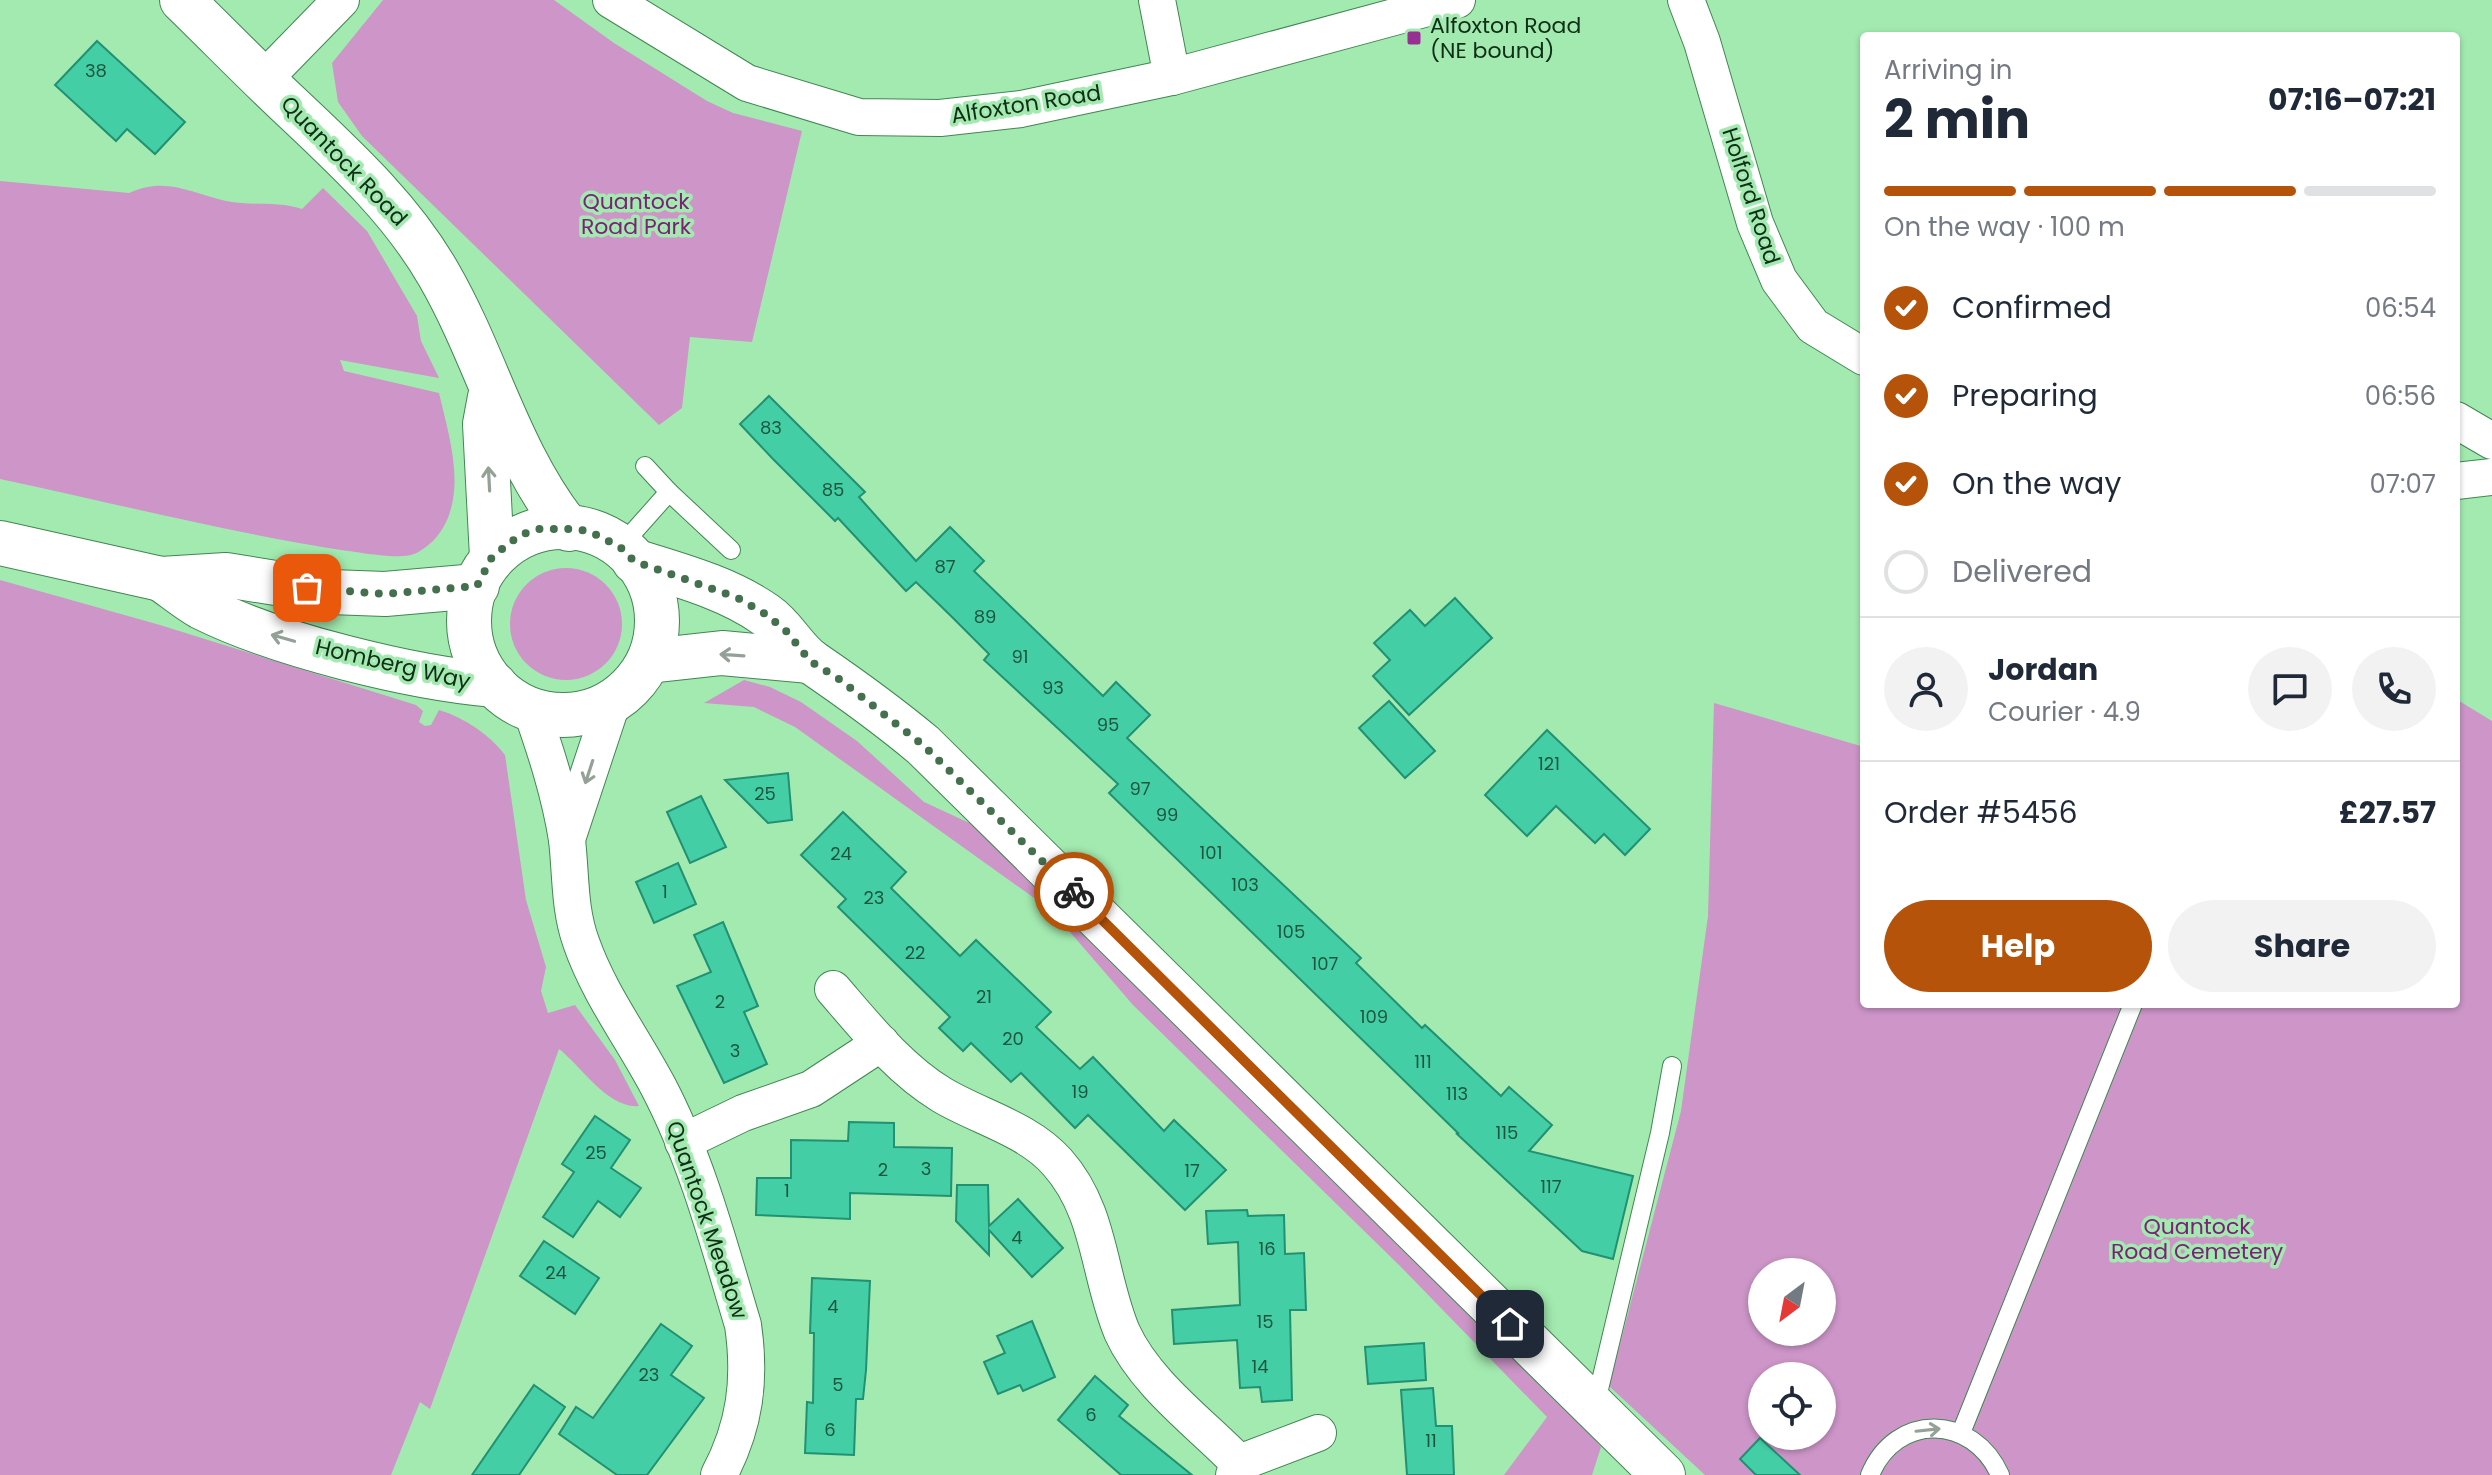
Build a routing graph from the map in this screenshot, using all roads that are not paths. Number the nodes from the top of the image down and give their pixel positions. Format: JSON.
{"nodes":[{"id":1,"x":182,"y":0,"type":"edge"},
{"id":2,"x":341,"y":0,"type":"edge"},
{"id":3,"x":611,"y":0,"type":"edge"},
{"id":4,"x":1157,"y":0,"type":"edge"},
{"id":5,"x":1457,"y":0,"type":"edge"},
{"id":6,"x":1686,"y":0,"type":"edge"},
{"id":7,"x":1172,"y":77,"type":"junction"},
{"id":8,"x":263,"y":80,"type":"junction"},
{"id":9,"x":1860,"y":355,"type":"edge"},
{"id":10,"x":491,"y":391,"type":"junction"},
{"id":11,"x":2460,"y":422,"type":"edge"},
{"id":12,"x":2492,"y":441,"type":"edge"},
{"id":13,"x":645,"y":466,"type":"dead end"},
{"id":14,"x":2492,"y":477,"type":"edge"},
{"id":15,"x":2460,"y":481,"type":"edge"},
{"id":16,"x":669,"y":492,"type":"junction"},
{"id":17,"x":569,"y":529,"type":"junction"},
{"id":18,"x":0,"y":543,"type":"edge"},
{"id":19,"x":731,"y":550,"type":"dead end"},
{"id":20,"x":627,"y":554,"type":"junction"},
{"id":21,"x":485,"y":571,"type":"junction"},
{"id":22,"x":161,"y":579,"type":"junction"},
{"id":23,"x":649,"y":661,"type":"junction"},
{"id":24,"x":810,"y":661,"type":"junction"},
{"id":25,"x":512,"y":696,"type":"junction"},
{"id":26,"x":612,"y":703,"type":"junction"},
{"id":27,"x":566,"y":840,"type":"junction"},
{"id":28,"x":833,"y":989,"type":"dead end"},
{"id":29,"x":2131,"y":1008,"type":"edge"},
{"id":30,"x":881,"y":1043,"type":"junction"},
{"id":31,"x":1672,"y":1066,"type":"dead end"},
{"id":32,"x":683,"y":1142,"type":"junction"},
{"id":33,"x":1594,"y":1409,"type":"junction"},
{"id":34,"x":1318,"y":1433,"type":"dead end"},
{"id":35,"x":1961,"y":1433,"type":"junction"},
{"id":36,"x":1237,"y":1469,"type":"edge"},
{"id":37,"x":719,"y":1475,"type":"edge"},
{"id":38,"x":1663,"y":1475,"type":"edge"},
{"id":39,"x":1870,"y":1475,"type":"edge"},
{"id":40,"x":2000,"y":1475,"type":"edge"}],
"edges":[{"from":1,"to":8,"type":"main road","name":"Quantock Road"},
{"from":2,"to":8,"type":"street"},
{"from":3,"to":7,"type":"street","name":"Alfoxton Road"},
{"from":4,"to":7,"type":"street"},
{"from":5,"to":7,"type":"street","name":"Alfoxton Road"},
{"from":6,"to":9,"type":"street","name":"Holford Road"},
{"from":8,"to":10,"type":"main road","name":"Quantock Road"},
{"from":10,"to":17,"type":"main road","name":"Quantock Road"},
{"from":21,"to":10,"type":"main road","name":"Quantock Road","one_way":true},
{"from":11,"to":12,"type":"street"},
{"from":13,"to":16,"type":"lane"},
{"from":14,"to":15,"type":"street"},
{"from":16,"to":19,"type":"lane"},
{"from":16,"to":20,"type":"lane"},
{"from":17,"to":20,"type":"main road"},
{"from":17,"to":21,"type":"main road"},
{"from":18,"to":22,"type":"main road","name":"Homberg Way"},
{"from":20,"to":23,"type":"main road"},
{"from":20,"to":24,"type":"main road"},
{"from":21,"to":22,"type":"main road","name":"Homberg Way"},
{"from":21,"to":25,"type":"main road"},
{"from":25,"to":22,"type":"main road","name":"Homberg Way","one_way":true},
{"from":24,"to":23,"type":"main road","one_way":true},
{"from":23,"to":26,"type":"main road"},
{"from":24,"to":33,"type":"main road"},
{"from":25,"to":26,"type":"main road"},
{"from":25,"to":27,"type":"street","name":"Quantock Meadow"},
{"from":26,"to":27,"type":"street","name":"Quantock Meadow","one_way":true},
{"from":27,"to":32,"type":"street","name":"Quantock Meadow"},
{"from":28,"to":30,"type":"street"},
{"from":29,"to":35,"type":"lane"},
{"from":30,"to":32,"type":"street"},
{"from":30,"to":36,"type":"street"},
{"from":31,"to":33,"type":"lane"},
{"from":32,"to":37,"type":"street","name":"Quantock Meadow"},
{"from":33,"to":38,"type":"main road"},
{"from":34,"to":36,"type":"street"},
{"from":39,"to":35,"type":"lane","one_way":true},
{"from":35,"to":40,"type":"lane"}]}
